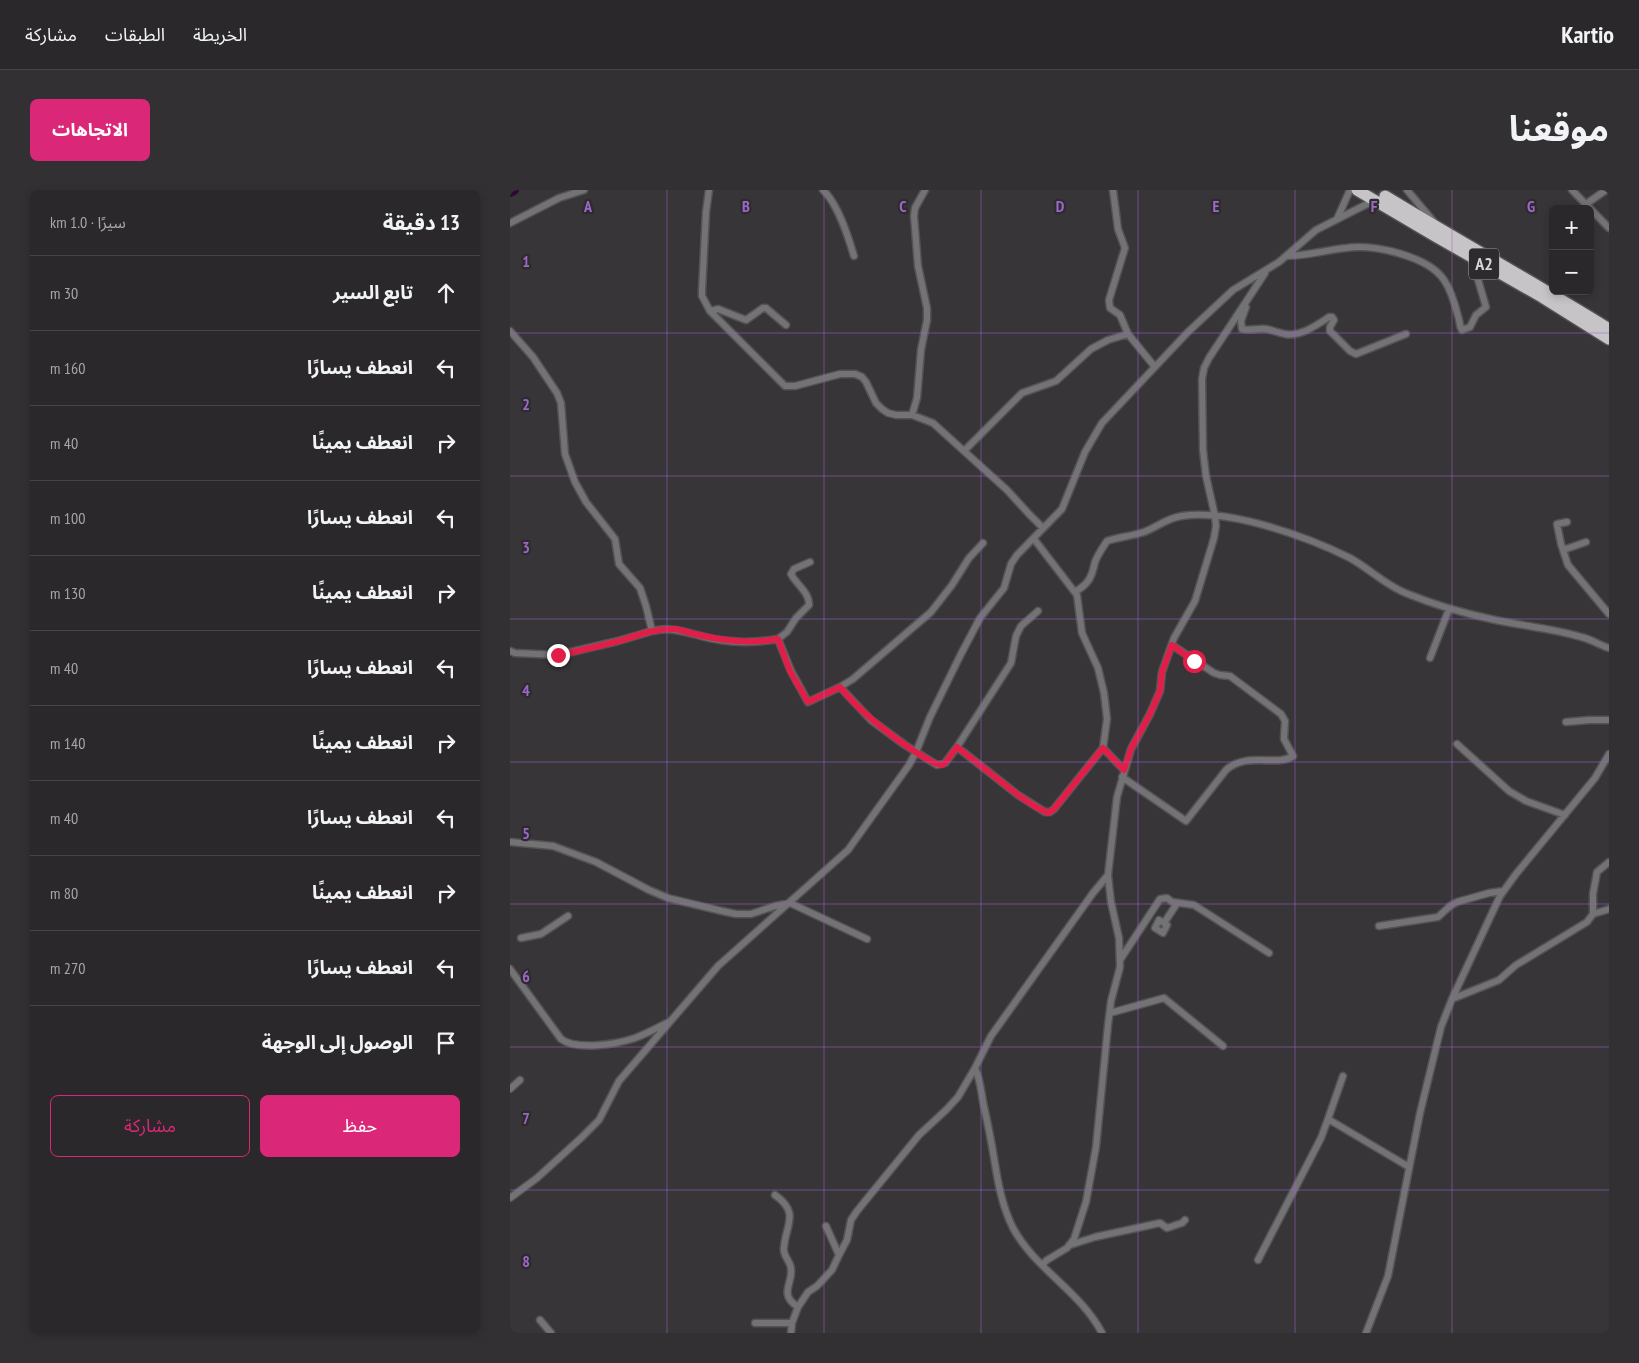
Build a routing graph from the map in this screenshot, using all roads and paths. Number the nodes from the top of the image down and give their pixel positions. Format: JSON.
{"nodes":[{"id":1,"x":584,"y":190,"type":"edge"},
{"id":2,"x":709,"y":190,"type":"edge"},
{"id":3,"x":822,"y":190,"type":"edge"},
{"id":4,"x":925,"y":190,"type":"edge"},
{"id":5,"x":1113,"y":190,"type":"edge"},
{"id":6,"x":1350,"y":190,"type":"edge"},
{"id":7,"x":1357,"y":190,"type":"edge"},
{"id":8,"x":1406,"y":190,"type":"edge"},
{"id":9,"x":1572,"y":190,"type":"edge"},
{"id":10,"x":1606,"y":190,"type":"edge"},
{"id":11,"x":1375,"y":195,"type":"edge"},
{"id":12,"x":1586,"y":204,"type":"junction"},
{"id":13,"x":1337,"y":219,"type":"junction"},
{"id":14,"x":510,"y":223,"type":"edge"},
{"id":15,"x":1437,"y":228,"type":"junction"},
{"id":16,"x":1609,"y":228,"type":"edge"},
{"id":17,"x":854,"y":256,"type":"dead end"},
{"id":18,"x":1286,"y":256,"type":"junction"},
{"id":19,"x":1472,"y":258,"type":"junction"},
{"id":20,"x":1266,"y":271,"type":"junction"},
{"id":21,"x":1527,"y":283,"type":"junction"},
{"id":22,"x":1250,"y":296,"type":"junction"},
{"id":23,"x":711,"y":311,"type":"junction"},
{"id":24,"x":1584,"y":318,"type":"junction"},
{"id":25,"x":786,"y":325,"type":"dead end"},
{"id":26,"x":1609,"y":329,"type":"edge"},
{"id":27,"x":510,"y":331,"type":"edge"},
{"id":28,"x":1128,"y":334,"type":"junction"},
{"id":29,"x":1406,"y":334,"type":"dead end"},
{"id":30,"x":1609,"y":339,"type":"edge"},
{"id":31,"x":1155,"y":367,"type":"junction"},
{"id":32,"x":912,"y":415,"type":"junction"},
{"id":33,"x":964,"y":451,"type":"junction"},
{"id":34,"x":1215,"y":516,"type":"junction"},
{"id":35,"x":1567,"y":522,"type":"dead end"},
{"id":36,"x":1044,"y":528,"type":"junction"},
{"id":37,"x":1034,"y":539,"type":"junction"},
{"id":38,"x":1586,"y":542,"type":"dead end"},
{"id":39,"x":983,"y":543,"type":"dead end"},
{"id":40,"x":1563,"y":550,"type":"junction"},
{"id":41,"x":810,"y":562,"type":"dead end"},
{"id":42,"x":1076,"y":591,"type":"junction"},
{"id":43,"x":1449,"y":609,"type":"junction"},
{"id":44,"x":1038,"y":611,"type":"dead end"},
{"id":45,"x":1609,"y":614,"type":"edge"},
{"id":46,"x":652,"y":631,"type":"junction"},
{"id":47,"x":778,"y":639,"type":"junction"},
{"id":48,"x":1172,"y":645,"type":"junction"},
{"id":49,"x":1609,"y":648,"type":"edge"},
{"id":50,"x":510,"y":651,"type":"edge"},
{"id":51,"x":1430,"y":658,"type":"dead end"},
{"id":52,"x":840,"y":687,"type":"junction"},
{"id":53,"x":1609,"y":720,"type":"edge"},
{"id":54,"x":1566,"y":722,"type":"dead end"},
{"id":55,"x":1457,"y":744,"type":"dead end"},
{"id":56,"x":957,"y":747,"type":"junction"},
{"id":57,"x":1103,"y":748,"type":"junction"},
{"id":58,"x":916,"y":752,"type":"junction"},
{"id":59,"x":1609,"y":754,"type":"edge"},
{"id":60,"x":1123,"y":773,"type":"junction"},
{"id":61,"x":1565,"y":815,"type":"junction"},
{"id":62,"x":510,"y":842,"type":"edge"},
{"id":63,"x":1609,"y":862,"type":"edge"},
{"id":64,"x":1108,"y":875,"type":"junction"},
{"id":65,"x":1503,"y":892,"type":"junction"},
{"id":66,"x":1173,"y":902,"type":"junction"},
{"id":67,"x":790,"y":903,"type":"junction"},
{"id":68,"x":1609,"y":909,"type":"edge"},
{"id":69,"x":1593,"y":914,"type":"junction"},
{"id":70,"x":568,"y":916,"type":"dead end"},
{"id":71,"x":1164,"y":923,"type":"dead end"},
{"id":72,"x":1379,"y":926,"type":"dead end"},
{"id":73,"x":521,"y":938,"type":"dead end"},
{"id":74,"x":867,"y":939,"type":"dead end"},
{"id":75,"x":1269,"y":953,"type":"dead end"},
{"id":76,"x":1120,"y":961,"type":"junction"},
{"id":77,"x":511,"y":972,"type":"edge"},
{"id":78,"x":1452,"y":998,"type":"junction"},
{"id":79,"x":1110,"y":1013,"type":"junction"},
{"id":80,"x":671,"y":1021,"type":"junction"},
{"id":81,"x":1223,"y":1046,"type":"dead end"},
{"id":82,"x":975,"y":1068,"type":"junction"},
{"id":83,"x":1343,"y":1076,"type":"dead end"},
{"id":84,"x":520,"y":1080,"type":"dead end"},
{"id":85,"x":510,"y":1089,"type":"edge"},
{"id":86,"x":1328,"y":1119,"type":"junction"},
{"id":87,"x":1409,"y":1167,"type":"junction"},
{"id":88,"x":775,"y":1195,"type":"dead end"},
{"id":89,"x":510,"y":1198,"type":"edge"},
{"id":90,"x":1185,"y":1220,"type":"dead end"},
{"id":91,"x":826,"y":1226,"type":"dead end"},
{"id":92,"x":1070,"y":1245,"type":"junction"},
{"id":93,"x":839,"y":1255,"type":"junction"},
{"id":94,"x":1258,"y":1260,"type":"dead end"},
{"id":95,"x":1042,"y":1266,"type":"junction"},
{"id":96,"x":798,"y":1307,"type":"junction"},
{"id":97,"x":540,"y":1320,"type":"dead end"},
{"id":98,"x":755,"y":1323,"type":"dead end"},
{"id":99,"x":792,"y":1323,"type":"junction"},
{"id":100,"x":550,"y":1333,"type":"edge"},
{"id":101,"x":791,"y":1333,"type":"edge"},
{"id":102,"x":1102,"y":1333,"type":"edge"},
{"id":103,"x":1366,"y":1333,"type":"edge"}],
"edges":[{"from":1,"to":14,"type":"street"},
{"from":2,"to":23,"type":"street"},
{"from":3,"to":17,"type":"street"},
{"from":4,"to":32,"type":"street"},
{"from":5,"to":28,"type":"street"},
{"from":6,"to":13,"type":"street"},
{"from":7,"to":11,"type":"highway","number":"A2"},
{"from":8,"to":15,"type":"street"},
{"from":9,"to":12,"type":"street"},
{"from":10,"to":12,"type":"street"},
{"from":11,"to":13,"type":"street"},
{"from":11,"to":15,"type":"highway","number":"A2"},
{"from":11,"to":19,"type":"highway","number":"A2"},
{"from":12,"to":16,"type":"street"},
{"from":13,"to":18,"type":"street"},
{"from":15,"to":21,"type":"highway","number":"A2"},
{"from":18,"to":19,"type":"street"},
{"from":18,"to":20,"type":"street"},
{"from":19,"to":21,"type":"highway","number":"A2"},
{"from":20,"to":22,"type":"street"},
{"from":20,"to":31,"type":"street"},
{"from":21,"to":24,"type":"highway","number":"A2"},
{"from":22,"to":29,"type":"street"},
{"from":22,"to":34,"type":"street"},
{"from":23,"to":25,"type":"street"},
{"from":23,"to":32,"type":"street"},
{"from":24,"to":26,"type":"highway","number":"A2"},
{"from":24,"to":30,"type":"highway","number":"A2"},
{"from":27,"to":46,"type":"street"},
{"from":28,"to":31,"type":"street"},
{"from":28,"to":33,"type":"street"},
{"from":31,"to":36,"type":"street"},
{"from":32,"to":33,"type":"street"},
{"from":33,"to":36,"type":"street"},
{"from":34,"to":42,"type":"street"},
{"from":34,"to":43,"type":"street"},
{"from":34,"to":48,"type":"street"},
{"from":35,"to":40,"type":"street"},
{"from":36,"to":37,"type":"street"},
{"from":37,"to":42,"type":"street"},
{"from":37,"to":58,"type":"street"},
{"from":38,"to":40,"type":"street"},
{"from":39,"to":52,"type":"street"},
{"from":40,"to":45,"type":"street"},
{"from":41,"to":47,"type":"street"},
{"from":42,"to":57,"type":"street"},
{"from":43,"to":49,"type":"street"},
{"from":43,"to":51,"type":"street"},
{"from":44,"to":56,"type":"street"},
{"from":46,"to":47,"type":"street"},
{"from":46,"to":50,"type":"street"},
{"from":47,"to":52,"type":"street"},
{"from":48,"to":60,"type":"street"},
{"from":48,"to":60,"type":"street"},
{"from":52,"to":58,"type":"street"},
{"from":53,"to":54,"type":"street"},
{"from":55,"to":61,"type":"street"},
{"from":56,"to":57,"type":"street"},
{"from":56,"to":58,"type":"street"},
{"from":57,"to":60,"type":"street"},
{"from":58,"to":67,"type":"street"},
{"from":59,"to":61,"type":"street"},
{"from":60,"to":64,"type":"street"},
{"from":61,"to":65,"type":"street"},
{"from":62,"to":67,"type":"street"},
{"from":63,"to":69,"type":"street"},
{"from":64,"to":76,"type":"street"},
{"from":64,"to":82,"type":"street"},
{"from":65,"to":72,"type":"street"},
{"from":65,"to":78,"type":"street"},
{"from":66,"to":71,"type":"street"},
{"from":66,"to":75,"type":"street"},
{"from":66,"to":76,"type":"street"},
{"from":67,"to":74,"type":"street"},
{"from":67,"to":80,"type":"street"},
{"from":68,"to":69,"type":"street"},
{"from":69,"to":78,"type":"street"},
{"from":70,"to":73,"type":"street"},
{"from":76,"to":79,"type":"street"},
{"from":77,"to":80,"type":"street"},
{"from":78,"to":87,"type":"street"},
{"from":79,"to":81,"type":"street"},
{"from":79,"to":92,"type":"street"},
{"from":80,"to":89,"type":"street"},
{"from":82,"to":93,"type":"street"},
{"from":82,"to":95,"type":"street"},
{"from":83,"to":86,"type":"street"},
{"from":84,"to":85,"type":"street"},
{"from":86,"to":87,"type":"street"},
{"from":86,"to":94,"type":"street"},
{"from":87,"to":103,"type":"street"},
{"from":88,"to":96,"type":"street"},
{"from":90,"to":92,"type":"street"},
{"from":91,"to":93,"type":"street"},
{"from":92,"to":95,"type":"street"},
{"from":93,"to":96,"type":"street"},
{"from":95,"to":102,"type":"street"},
{"from":96,"to":99,"type":"street"},
{"from":97,"to":100,"type":"street"},
{"from":98,"to":99,"type":"street"},
{"from":99,"to":101,"type":"street"}]}
